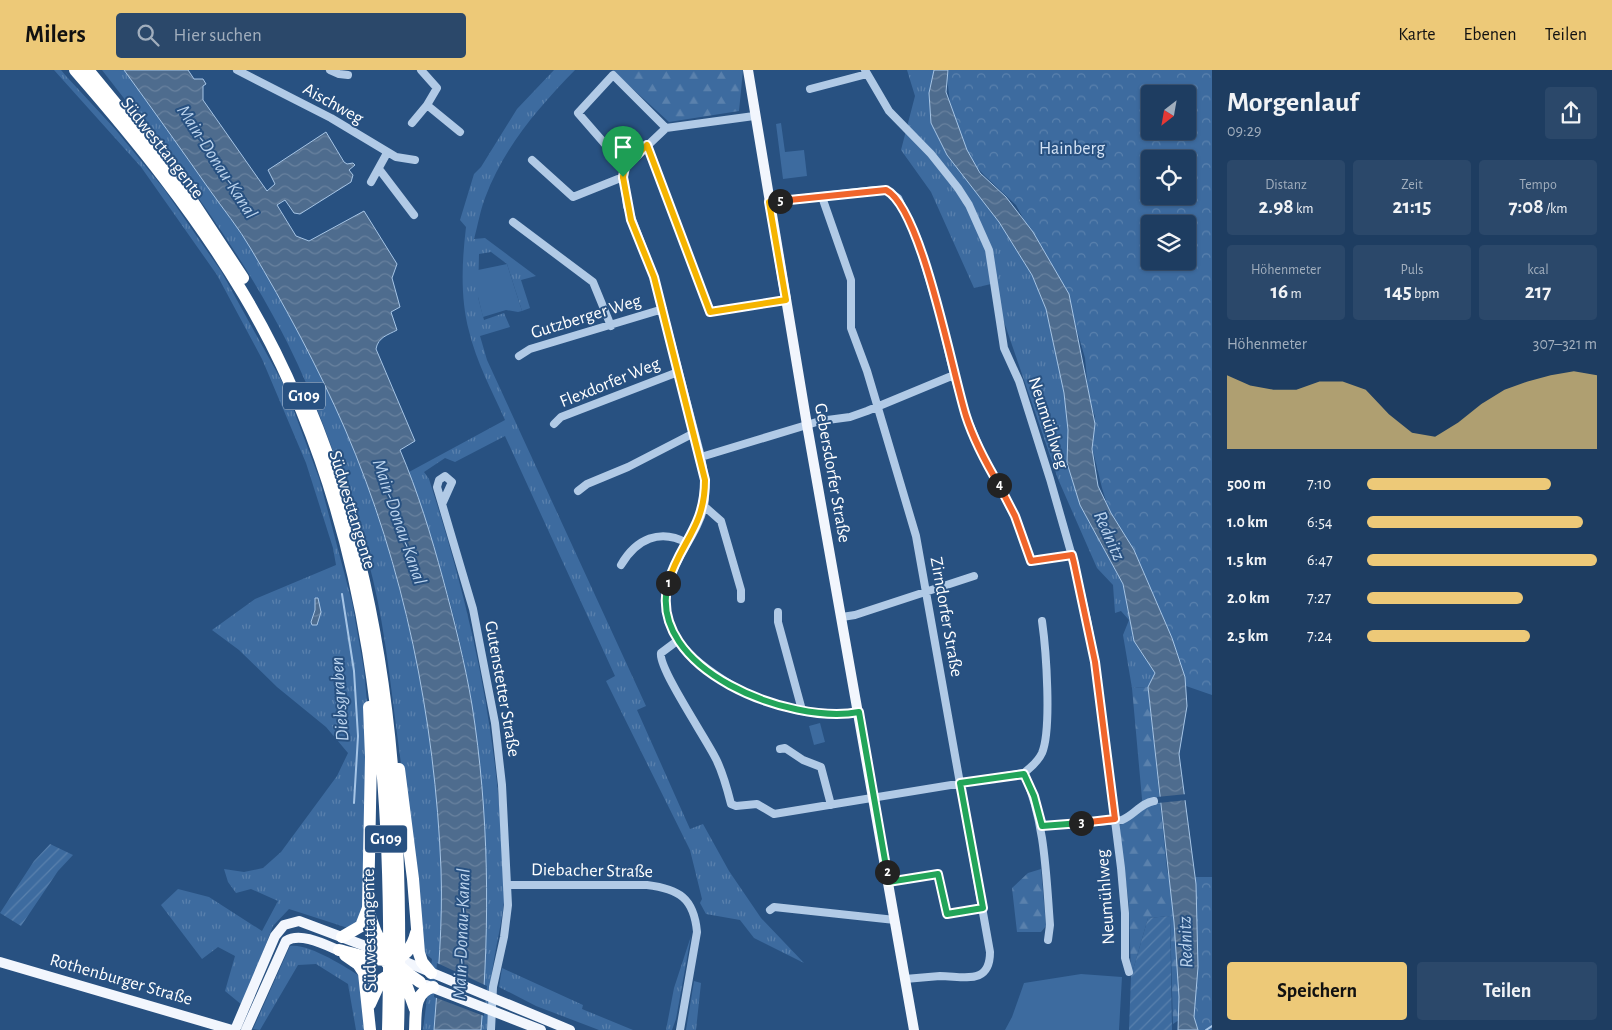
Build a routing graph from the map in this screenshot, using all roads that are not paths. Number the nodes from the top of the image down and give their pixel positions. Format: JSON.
{"nodes":[{"id":1,"x":64,"y":70,"type":"edge"},
{"id":2,"x":75,"y":70,"type":"edge"},
{"id":3,"x":88,"y":70,"type":"edge"},
{"id":4,"x":96,"y":70,"type":"edge"},
{"id":5,"x":237,"y":70,"type":"edge"},
{"id":6,"x":330,"y":70,"type":"edge"},
{"id":7,"x":421,"y":70,"type":"edge"},
{"id":8,"x":748,"y":70,"type":"edge"},
{"id":9,"x":866,"y":72,"type":"edge"},
{"id":10,"x":348,"y":75,"type":"dead end"},
{"id":11,"x":810,"y":89,"type":"dead end"},
{"id":12,"x":101,"y":100,"type":"junction"},
{"id":13,"x":427,"y":105,"type":"junction"},
{"id":14,"x":754,"y":116,"type":"junction"},
{"id":15,"x":132,"y":121,"type":"junction"},
{"id":16,"x":412,"y":123,"type":"dead end"},
{"id":17,"x":666,"y":128,"type":"junction"},
{"id":18,"x":460,"y":132,"type":"dead end"},
{"id":19,"x":647,"y":145,"type":"junction"},
{"id":20,"x":387,"y":153,"type":"junction"},
{"id":21,"x":415,"y":160,"type":"dead end"},
{"id":22,"x":532,"y":160,"type":"dead end"},
{"id":23,"x":625,"y":167,"type":"junction"},
{"id":24,"x":379,"y":169,"type":"junction"},
{"id":25,"x":623,"y":177,"type":"junction"},
{"id":26,"x":371,"y":182,"type":"dead end"},
{"id":27,"x":822,"y":196,"type":"junction"},
{"id":28,"x":769,"y":202,"type":"junction"},
{"id":29,"x":414,"y":215,"type":"dead end"},
{"id":30,"x":513,"y":222,"type":"dead end"},
{"id":31,"x":786,"y":300,"type":"junction"},
{"id":32,"x":662,"y":309,"type":"junction"},
{"id":33,"x":611,"y":326,"type":"junction"},
{"id":34,"x":519,"y":356,"type":"dead end"},
{"id":35,"x":678,"y":372,"type":"junction"},
{"id":36,"x":954,"y":375,"type":"junction"},
{"id":37,"x":878,"y":407,"type":"junction"},
{"id":38,"x":554,"y":424,"type":"dead end"},
{"id":39,"x":807,"y":426,"type":"junction"},
{"id":40,"x":694,"y":433,"type":"junction"},
{"id":41,"x":701,"y":457,"type":"junction"},
{"id":42,"x":578,"y":491,"type":"dead end"},
{"id":43,"x":443,"y":502,"type":"dead end"},
{"id":44,"x":704,"y":506,"type":"junction"},
{"id":45,"x":687,"y":543,"type":"junction"},
{"id":46,"x":1072,"y":555,"type":"junction"},
{"id":47,"x":620,"y":565,"type":"dead end"},
{"id":48,"x":974,"y":576,"type":"dead end"},
{"id":49,"x":926,"y":591,"type":"junction"},
{"id":50,"x":741,"y":599,"type":"dead end"},
{"id":51,"x":778,"y":612,"type":"dead end"},
{"id":52,"x":842,"y":617,"type":"junction"},
{"id":53,"x":1042,"y":621,"type":"dead end"},
{"id":54,"x":677,"y":641,"type":"junction"},
{"id":55,"x":369,"y":648,"type":"junction"},
{"id":56,"x":802,"y":710,"type":"junction"},
{"id":57,"x":859,"y":712,"type":"junction"},
{"id":58,"x":388,"y":719,"type":"junction"},
{"id":59,"x":780,"y":749,"type":"dead end"},
{"id":60,"x":1024,"y":774,"type":"junction"},
{"id":61,"x":960,"y":783,"type":"junction"},
{"id":62,"x":874,"y":798,"type":"junction"},
{"id":63,"x":1154,"y":801,"type":"dead end"},
{"id":64,"x":830,"y":805,"type":"junction"},
{"id":65,"x":1115,"y":819,"type":"junction"},
{"id":66,"x":1042,"y":826,"type":"junction"},
{"id":67,"x":888,"y":882,"type":"junction"},
{"id":68,"x":508,"y":885,"type":"junction"},
{"id":69,"x":368,"y":908,"type":"junction"},
{"id":70,"x":983,"y":908,"type":"junction"},
{"id":71,"x":770,"y":910,"type":"dead end"},
{"id":72,"x":895,"y":920,"type":"junction"},
{"id":73,"x":417,"y":928,"type":"junction"},
{"id":74,"x":342,"y":936,"type":"junction"},
{"id":75,"x":1048,"y":940,"type":"dead end"},
{"id":76,"x":339,"y":950,"type":"junction"},
{"id":77,"x":0,"y":962,"type":"edge"},
{"id":78,"x":392,"y":963,"type":"junction"},
{"id":79,"x":1129,"y":972,"type":"dead end"},
{"id":80,"x":431,"y":973,"type":"junction"},
{"id":81,"x":905,"y":979,"type":"junction"},
{"id":82,"x":428,"y":986,"type":"junction"},
{"id":83,"x":369,"y":1008,"type":"junction"},
{"id":84,"x":415,"y":1009,"type":"junction"},
{"id":85,"x":234,"y":1030,"type":"edge"},
{"id":86,"x":246,"y":1030,"type":"edge"},
{"id":87,"x":370,"y":1030,"type":"edge"},
{"id":88,"x":388,"y":1030,"type":"edge"},
{"id":89,"x":398,"y":1030,"type":"edge"},
{"id":90,"x":415,"y":1030,"type":"edge"},
{"id":91,"x":491,"y":1030,"type":"edge"},
{"id":92,"x":541,"y":1030,"type":"edge"},
{"id":93,"x":570,"y":1030,"type":"edge"},
{"id":94,"x":680,"y":1030,"type":"edge"},
{"id":95,"x":914,"y":1030,"type":"edge"}],
"edges":[{"from":1,"to":12,"type":"highway"},
{"from":2,"to":12,"type":"highway","name":"Südwesttangente","number":"G109"},
{"from":3,"to":15,"type":"highway","name":"Südwesttangente","number":"G109"},
{"from":4,"to":15,"type":"highway"},
{"from":5,"to":20,"type":"street","name":"Aischweg"},
{"from":6,"to":10,"type":"street"},
{"from":7,"to":13,"type":"street"},
{"from":8,"to":14,"type":"main road","name":"Gebersdorfer Straße"},
{"from":9,"to":11,"type":"street","name":"Neumühlweg"},
{"from":9,"to":46,"type":"street","name":"Neumühlweg"},
{"from":12,"to":55,"type":"highway","name":"Südwesttangente","number":"G109"},
{"from":13,"to":16,"type":"street"},
{"from":13,"to":18,"type":"street"},
{"from":14,"to":17,"type":"street"},
{"from":14,"to":28,"type":"main road","name":"Gebersdorfer Straße"},
{"from":15,"to":58,"type":"highway","name":"Südwesttangente","number":"G109"},
{"from":17,"to":19,"type":"street"},
{"from":17,"to":23,"type":"street"},
{"from":19,"to":23,"type":"street"},
{"from":19,"to":31,"type":"street"},
{"from":20,"to":21,"type":"street","name":"Aischweg"},
{"from":20,"to":24,"type":"street"},
{"from":22,"to":25,"type":"street"},
{"from":23,"to":25,"type":"street"},
{"from":24,"to":26,"type":"street"},
{"from":24,"to":29,"type":"street"},
{"from":25,"to":32,"type":"street"},
{"from":27,"to":28,"type":"street"},
{"from":27,"to":36,"type":"street"},
{"from":27,"to":37,"type":"street","name":"Zirndorfer Straße"},
{"from":28,"to":31,"type":"main road","name":"Gebersdorfer Straße"},
{"from":30,"to":33,"type":"street"},
{"from":31,"to":39,"type":"main road","name":"Gebersdorfer Straße"},
{"from":32,"to":33,"type":"street","name":"Gutzberger Weg"},
{"from":32,"to":35,"type":"street"},
{"from":33,"to":34,"type":"street","name":"Gutzberger Weg"},
{"from":35,"to":38,"type":"street","name":"Flexdorfer Weg"},
{"from":35,"to":40,"type":"street"},
{"from":36,"to":37,"type":"street"},
{"from":36,"to":46,"type":"street"},
{"from":37,"to":39,"type":"street"},
{"from":37,"to":49,"type":"street","name":"Zirndorfer Straße"},
{"from":39,"to":41,"type":"street"},
{"from":39,"to":52,"type":"main road","name":"Gebersdorfer Straße"},
{"from":40,"to":41,"type":"street"},
{"from":40,"to":42,"type":"street"},
{"from":41,"to":44,"type":"street"},
{"from":43,"to":68,"type":"street","name":"Gutenstetter Straße"},
{"from":44,"to":45,"type":"street"},
{"from":44,"to":50,"type":"street"},
{"from":45,"to":47,"type":"street"},
{"from":45,"to":54,"type":"street"},
{"from":46,"to":65,"type":"street","name":"Neumühlweg"},
{"from":48,"to":49,"type":"street"},
{"from":49,"to":52,"type":"street"},
{"from":49,"to":61,"type":"street","name":"Zirndorfer Straße"},
{"from":51,"to":56,"type":"street"},
{"from":52,"to":57,"type":"main road","name":"Gebersdorfer Straße"},
{"from":53,"to":60,"type":"street"},
{"from":54,"to":56,"type":"street"},
{"from":54,"to":64,"type":"street"},
{"from":55,"to":69,"type":"highway"},
{"from":55,"to":88,"type":"highway","name":"Südwesttangente","number":"G109"},
{"from":56,"to":57,"type":"street"},
{"from":57,"to":62,"type":"main road","name":"Gebersdorfer Straße"},
{"from":58,"to":73,"type":"highway"},
{"from":58,"to":89,"type":"highway","name":"Südwesttangente","number":"G109"},
{"from":59,"to":64,"type":"street"},
{"from":60,"to":61,"type":"street"},
{"from":60,"to":66,"type":"street"},
{"from":61,"to":62,"type":"street"},
{"from":61,"to":70,"type":"street","name":"Zirndorfer Straße"},
{"from":62,"to":64,"type":"street"},
{"from":62,"to":67,"type":"main road","name":"Gebersdorfer Straße"},
{"from":63,"to":65,"type":"street"},
{"from":65,"to":66,"type":"street"},
{"from":65,"to":79,"type":"street","name":"Neumühlweg"},
{"from":66,"to":75,"type":"street"},
{"from":67,"to":70,"type":"street"},
{"from":67,"to":72,"type":"main road","name":"Gebersdorfer Straße"},
{"from":68,"to":91,"type":"street","name":"Gutenstetter Straße"},
{"from":68,"to":94,"type":"street","name":"Diebacher Straße"},
{"from":69,"to":74,"type":"highway"},
{"from":69,"to":78,"type":"highway"},
{"from":70,"to":81,"type":"street","name":"Zirndorfer Straße"},
{"from":71,"to":72,"type":"street"},
{"from":72,"to":81,"type":"main road","name":"Gebersdorfer Straße"},
{"from":73,"to":78,"type":"highway"},
{"from":73,"to":80,"type":"highway"},
{"from":74,"to":78,"type":"main road","name":"Rothenburger Straße"},
{"from":74,"to":85,"type":"main road","name":"Rothenburger Straße"},
{"from":76,"to":78,"type":"highway"},
{"from":76,"to":83,"type":"highway"},
{"from":76,"to":86,"type":"main road"},
{"from":77,"to":85,"type":"main road","name":"Rothenburger Straße"},
{"from":78,"to":80,"type":"highway"},
{"from":78,"to":82,"type":"highway"},
{"from":78,"to":83,"type":"highway"},
{"from":78,"to":84,"type":"highway"},
{"from":80,"to":93,"type":"main road"},
{"from":81,"to":95,"type":"main road","name":"Gebersdorfer Straße"},
{"from":82,"to":84,"type":"highway"},
{"from":82,"to":92,"type":"main road"},
{"from":83,"to":87,"type":"highway"},
{"from":84,"to":90,"type":"highway"}]}
